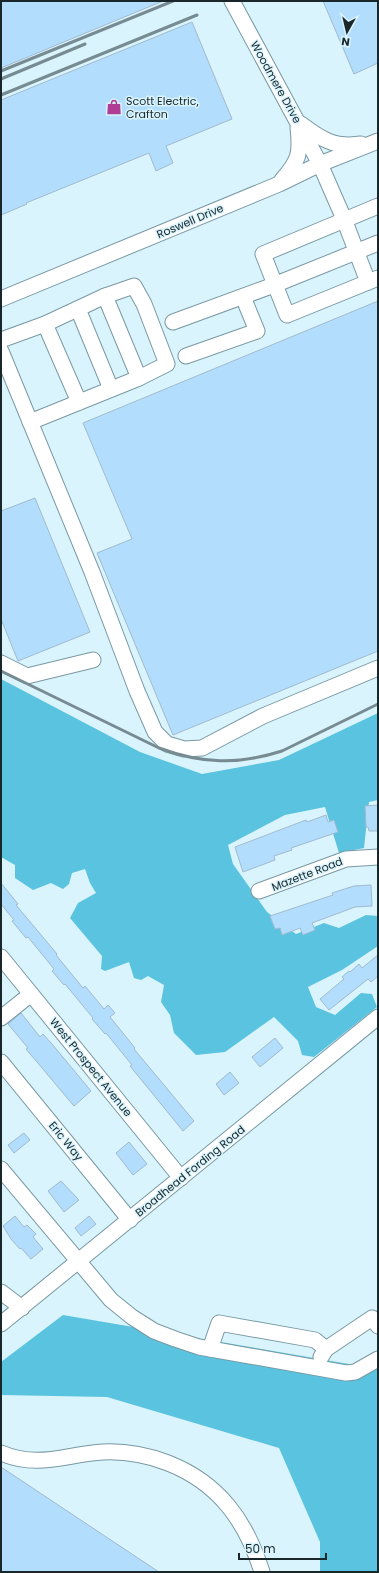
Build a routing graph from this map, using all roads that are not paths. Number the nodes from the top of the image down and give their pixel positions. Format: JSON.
{"nodes":[{"id":1,"x":232,"y":1,"type":"edge"},
{"id":2,"x":297,"y":121,"type":"junction"},
{"id":3,"x":375,"y":142,"type":"edge"},
{"id":4,"x":320,"y":164,"type":"junction"},
{"id":5,"x":279,"y":184,"type":"junction"},
{"id":6,"x":378,"y":206,"type":"edge"},
{"id":7,"x":344,"y":219,"type":"junction"},
{"id":8,"x":378,"y":243,"type":"edge"},
{"id":9,"x":356,"y":252,"type":"junction"},
{"id":10,"x":373,"y":280,"type":"edge"},
{"id":11,"x":274,"y":285,"type":"junction"},
{"id":12,"x":105,"y":296,"type":"junction"},
{"id":13,"x":243,"y":297,"type":"junction"},
{"id":14,"x":1,"y":299,"type":"edge"},
{"id":15,"x":78,"y":309,"type":"junction"},
{"id":16,"x":173,"y":322,"type":"dead end"},
{"id":17,"x":44,"y":324,"type":"junction"},
{"id":18,"x":1,"y":340,"type":"edge"},
{"id":19,"x":1,"y":351,"type":"edge"},
{"id":20,"x":186,"y":356,"type":"dead end"},
{"id":21,"x":139,"y":378,"type":"junction"},
{"id":22,"x":111,"y":389,"type":"junction"},
{"id":23,"x":79,"y":402,"type":"junction"},
{"id":24,"x":30,"y":422,"type":"junction"},
{"id":25,"x":93,"y":660,"type":"dead end"},
{"id":26,"x":1,"y":663,"type":"edge"},
{"id":27,"x":378,"y":668,"type":"edge"},
{"id":28,"x":378,"y":857,"type":"edge"},
{"id":29,"x":259,"y":891,"type":"dead end"},
{"id":30,"x":1,"y":957,"type":"edge"},
{"id":31,"x":31,"y":994,"type":"junction"},
{"id":32,"x":378,"y":1017,"type":"edge"},
{"id":33,"x":1,"y":1018,"type":"edge"},
{"id":34,"x":1,"y":1062,"type":"edge"},
{"id":35,"x":1,"y":1168,"type":"edge"},
{"id":36,"x":181,"y":1178,"type":"junction"},
{"id":37,"x":130,"y":1220,"type":"junction"},
{"id":38,"x":79,"y":1261,"type":"junction"},
{"id":39,"x":1,"y":1292,"type":"edge"},
{"id":40,"x":22,"y":1308,"type":"junction"},
{"id":41,"x":1,"y":1324,"type":"edge"},
{"id":42,"x":378,"y":1326,"type":"edge"},
{"id":43,"x":210,"y":1349,"type":"junction"},
{"id":44,"x":326,"y":1349,"type":"junction"},
{"id":45,"x":378,"y":1360,"type":"edge"},
{"id":46,"x":314,"y":1368,"type":"junction"},
{"id":47,"x":1,"y":1453,"type":"edge"},
{"id":48,"x":262,"y":1572,"type":"edge"}],
"edges":[{"from":1,"to":2,"type":"street","name":"Woodmere Drive"},
{"from":2,"to":3,"type":"street"},
{"from":2,"to":4,"type":"street","name":"Woodmere Drive"},
{"from":2,"to":5,"type":"street"},
{"from":3,"to":4,"type":"street","name":"Roswell Drive"},
{"from":4,"to":5,"type":"street","name":"Roswell Drive"},
{"from":4,"to":7,"type":"street","name":"Woodmere Drive"},
{"from":5,"to":14,"type":"street","name":"Roswell Drive"},
{"from":6,"to":7,"type":"street"},
{"from":7,"to":9,"type":"street","name":"Woodmere Drive"},
{"from":7,"to":11,"type":"street"},
{"from":8,"to":9,"type":"street"},
{"from":9,"to":10,"type":"street","name":"Woodmere Drive"},
{"from":9,"to":11,"type":"street"},
{"from":10,"to":11,"type":"street"},
{"from":11,"to":13,"type":"street"},
{"from":12,"to":15,"type":"street"},
{"from":12,"to":21,"type":"street"},
{"from":12,"to":21,"type":"street"},
{"from":13,"to":16,"type":"street"},
{"from":13,"to":20,"type":"street"},
{"from":15,"to":17,"type":"street"},
{"from":15,"to":22,"type":"street"},
{"from":17,"to":18,"type":"street"},
{"from":17,"to":23,"type":"street"},
{"from":19,"to":24,"type":"street"},
{"from":21,"to":22,"type":"street"},
{"from":22,"to":23,"type":"street"},
{"from":23,"to":24,"type":"street"},
{"from":24,"to":27,"type":"street"},
{"from":25,"to":26,"type":"street"},
{"from":28,"to":29,"type":"street","name":"Mazette Road"},
{"from":30,"to":31,"type":"street","name":"West Prospect Avenue"},
{"from":31,"to":33,"type":"street"},
{"from":31,"to":36,"type":"street","name":"West Prospect Avenue"},
{"from":32,"to":36,"type":"street","name":"Broadhead Fording Road"},
{"from":34,"to":37,"type":"street","name":"Eric Way"},
{"from":35,"to":38,"type":"street"},
{"from":36,"to":37,"type":"street","name":"Broadhead Fording Road"},
{"from":37,"to":38,"type":"street","name":"Broadhead Fording Road"},
{"from":38,"to":40,"type":"street","name":"Broadhead Fording Road"},
{"from":38,"to":43,"type":"street"},
{"from":39,"to":40,"type":"street"},
{"from":40,"to":41,"type":"street","name":"Broadhead Fording Road"},
{"from":42,"to":44,"type":"street"},
{"from":43,"to":44,"type":"street"},
{"from":43,"to":46,"type":"street"},
{"from":44,"to":46,"type":"street"},
{"from":45,"to":46,"type":"street"},
{"from":47,"to":48,"type":"street"}]}
